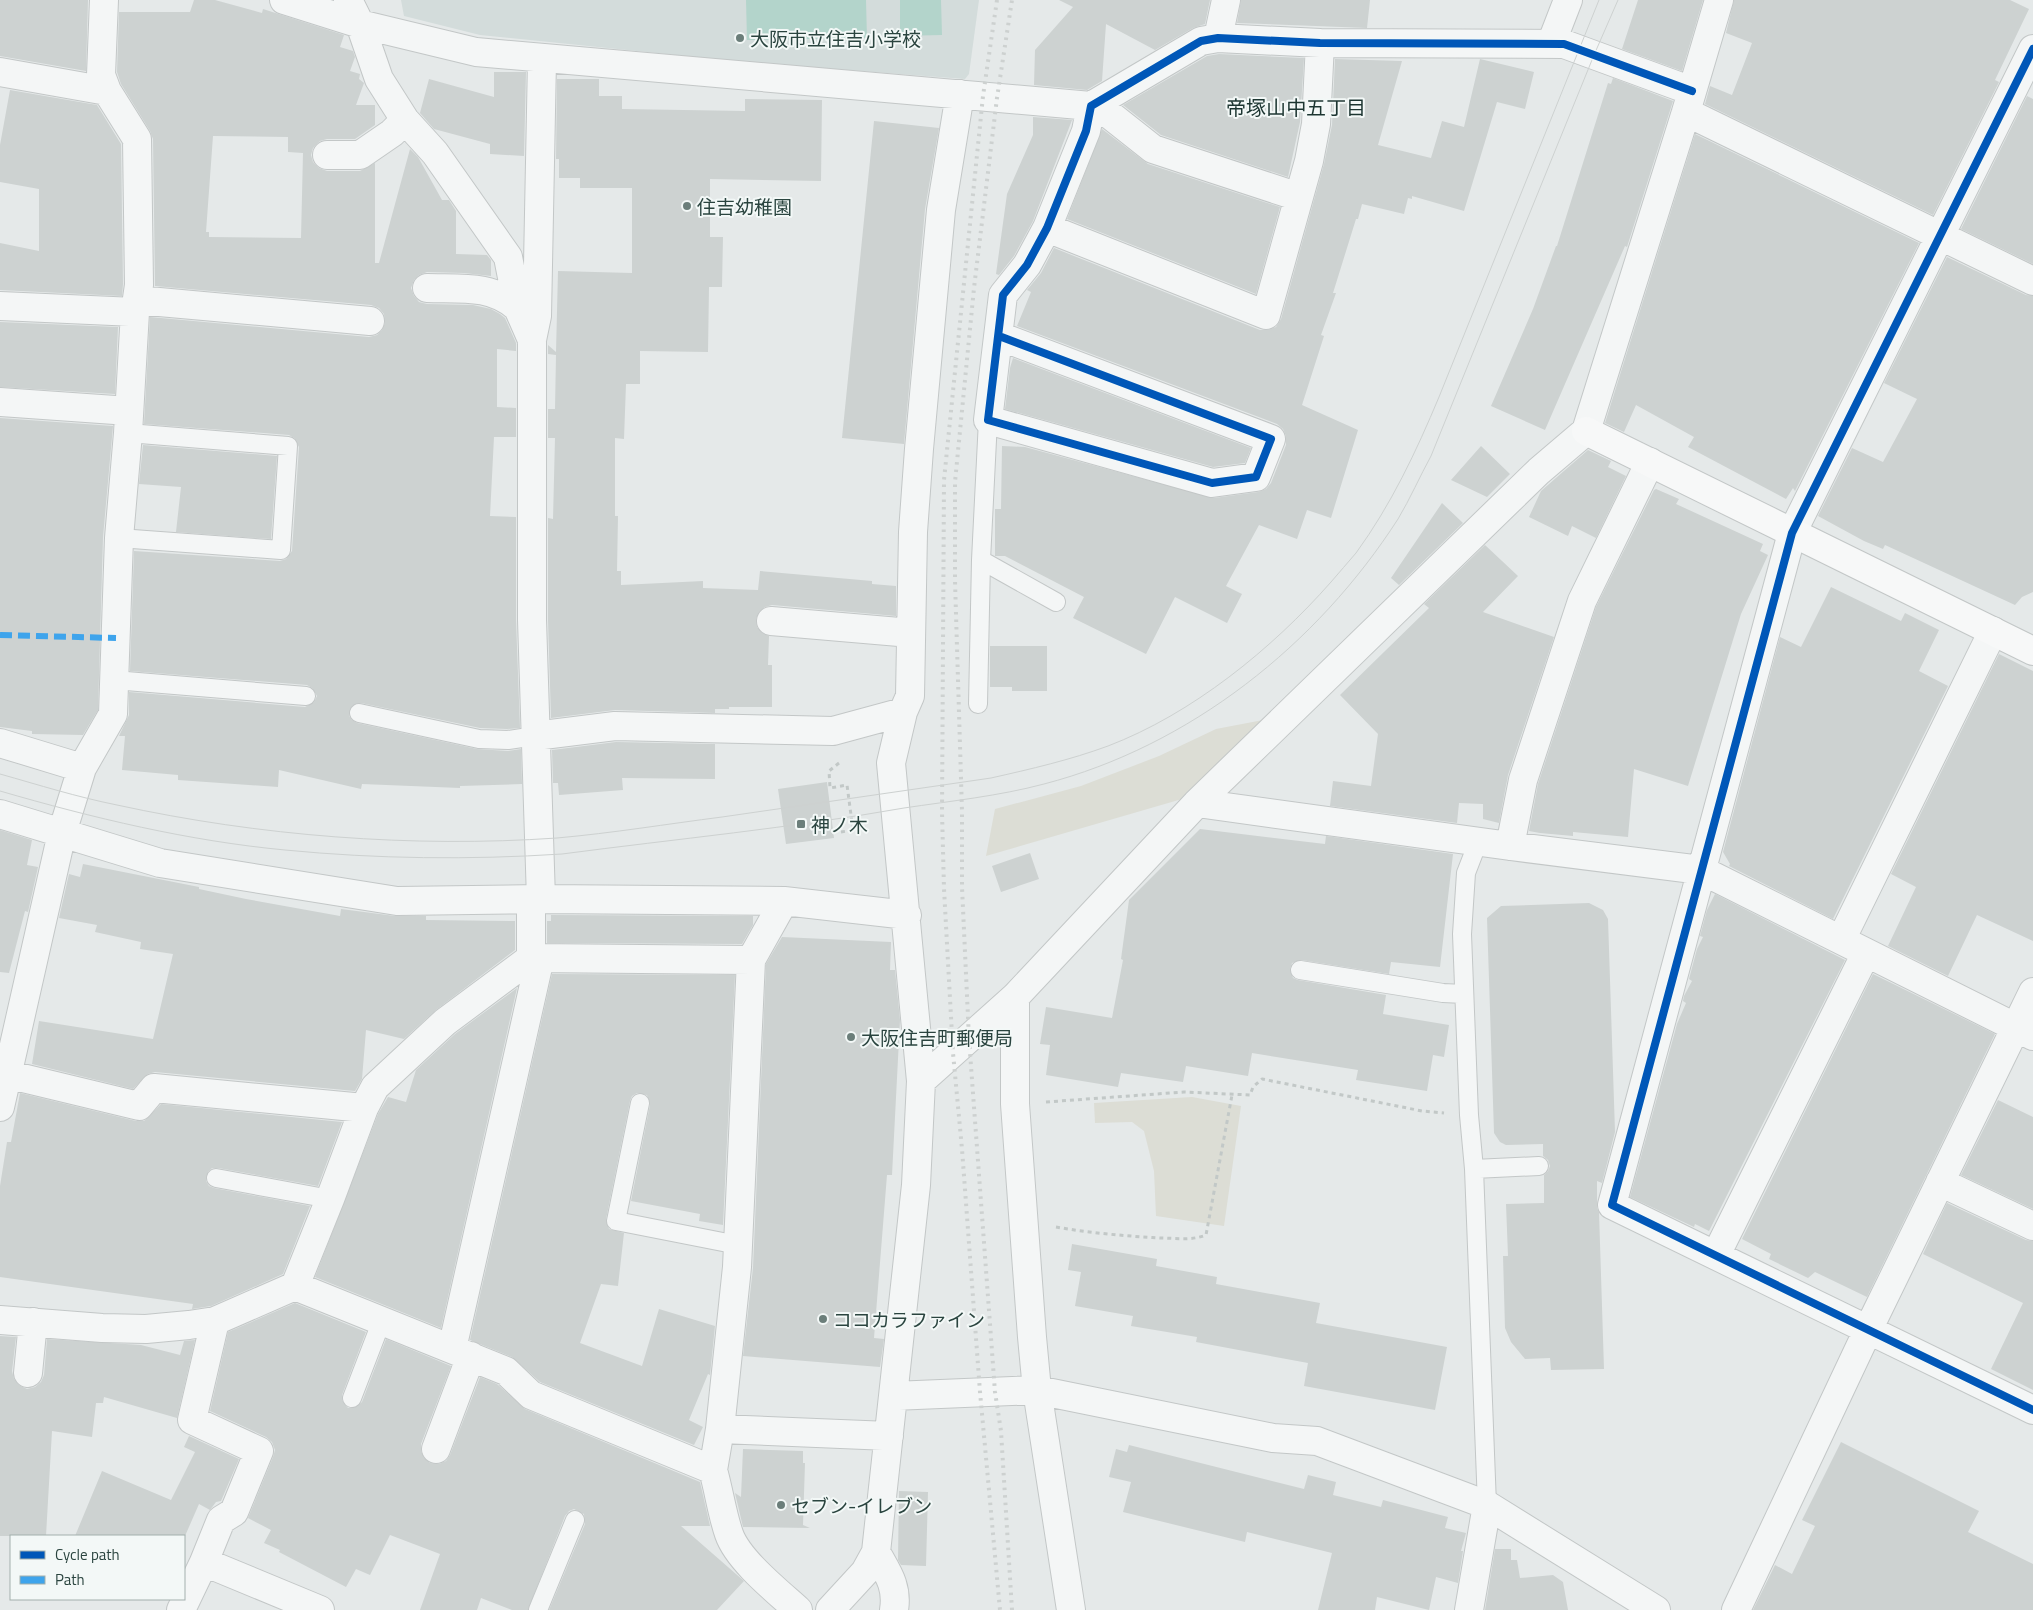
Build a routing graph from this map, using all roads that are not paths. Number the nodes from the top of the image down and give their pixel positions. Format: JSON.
{"nodes":[{"id":1,"x":104,"y":0,"type":"edge"},
{"id":2,"x":284,"y":0,"type":"edge"},
{"id":3,"x":348,"y":0,"type":"edge"},
{"id":4,"x":1226,"y":0,"type":"edge"},
{"id":5,"x":1568,"y":0,"type":"edge"},
{"id":6,"x":1719,"y":0,"type":"edge"},
{"id":7,"x":360,"y":24,"type":"junction"},
{"id":8,"x":1218,"y":38,"type":"junction"},
{"id":9,"x":1320,"y":43,"type":"junction"},
{"id":10,"x":1551,"y":44,"type":"junction"},
{"id":11,"x":2033,"y":49,"type":"edge"},
{"id":12,"x":542,"y":60,"type":"junction"},
{"id":13,"x":0,"y":72,"type":"edge"},
{"id":14,"x":2026,"y":82,"type":"edge"},
{"id":15,"x":108,"y":92,"type":"junction"},
{"id":16,"x":960,"y":94,"type":"junction"},
{"id":17,"x":1689,"y":102,"type":"junction"},
{"id":18,"x":1090,"y":106,"type":"junction"},
{"id":19,"x":404,"y":120,"type":"junction"},
{"id":20,"x":327,"y":155,"type":"dead end"},
{"id":21,"x":1299,"y":196,"type":"junction"},
{"id":22,"x":1047,"y":228,"type":"junction"},
{"id":23,"x":1940,"y":236,"type":"junction"},
{"id":24,"x":2033,"y":281,"type":"edge"},
{"id":25,"x":427,"y":288,"type":"dead end"},
{"id":26,"x":0,"y":306,"type":"edge"},
{"id":27,"x":136,"y":306,"type":"junction"},
{"id":28,"x":518,"y":308,"type":"junction"},
{"id":29,"x":370,"y":321,"type":"dead end"},
{"id":30,"x":999,"y":336,"type":"junction"},
{"id":31,"x":532,"y":340,"type":"junction"},
{"id":32,"x":0,"y":402,"type":"edge"},
{"id":33,"x":988,"y":420,"type":"junction"},
{"id":34,"x":129,"y":422,"type":"junction"},
{"id":35,"x":1586,"y":431,"type":"junction"},
{"id":36,"x":1650,"y":462,"type":"junction"},
{"id":37,"x":1792,"y":533,"type":"junction"},
{"id":38,"x":119,"y":538,"type":"junction"},
{"id":39,"x":981,"y":560,"type":"junction"},
{"id":40,"x":1056,"y":602,"type":"dead end"},
{"id":41,"x":771,"y":621,"type":"dead end"},
{"id":42,"x":1993,"y":631,"type":"junction"},
{"id":43,"x":911,"y":634,"type":"junction"},
{"id":44,"x":2033,"y":651,"type":"edge"},
{"id":45,"x":114,"y":680,"type":"junction"},
{"id":46,"x":306,"y":696,"type":"dead end"},
{"id":47,"x":978,"y":704,"type":"dead end"},
{"id":48,"x":903,"y":712,"type":"junction"},
{"id":49,"x":359,"y":713,"type":"dead end"},
{"id":50,"x":535,"y":736,"type":"junction"},
{"id":51,"x":0,"y":743,"type":"edge"},
{"id":52,"x":82,"y":768,"type":"junction"},
{"id":53,"x":1198,"y":804,"type":"junction"},
{"id":54,"x":0,"y":814,"type":"edge"},
{"id":55,"x":62,"y":833,"type":"junction"},
{"id":56,"x":1478,"y":842,"type":"junction"},
{"id":57,"x":1510,"y":846,"type":"junction"},
{"id":58,"x":1701,"y":870,"type":"junction"},
{"id":59,"x":536,"y":899,"type":"junction"},
{"id":60,"x":784,"y":901,"type":"junction"},
{"id":61,"x":907,"y":915,"type":"junction"},
{"id":62,"x":1841,"y":940,"type":"junction"},
{"id":63,"x":1866,"y":953,"type":"junction"},
{"id":64,"x":535,"y":958,"type":"junction"},
{"id":65,"x":751,"y":960,"type":"junction"},
{"id":66,"x":1300,"y":970,"type":"dead end"},
{"id":67,"x":2033,"y":992,"type":"edge"},
{"id":68,"x":1464,"y":994,"type":"junction"},
{"id":69,"x":1015,"y":997,"type":"junction"},
{"id":70,"x":2024,"y":1032,"type":"edge"},
{"id":71,"x":6,"y":1074,"type":"junction"},
{"id":72,"x":921,"y":1081,"type":"junction"},
{"id":73,"x":640,"y":1103,"type":"dead end"},
{"id":74,"x":0,"y":1107,"type":"edge"},
{"id":75,"x":364,"y":1108,"type":"junction"},
{"id":76,"x":1539,"y":1166,"type":"dead end"},
{"id":77,"x":1474,"y":1169,"type":"junction"},
{"id":78,"x":216,"y":1178,"type":"dead end"},
{"id":79,"x":1940,"y":1182,"type":"junction"},
{"id":80,"x":330,"y":1199,"type":"junction"},
{"id":81,"x":2033,"y":1226,"type":"edge"},
{"id":82,"x":738,"y":1245,"type":"junction"},
{"id":83,"x":1716,"y":1255,"type":"junction"},
{"id":84,"x":295,"y":1286,"type":"junction"},
{"id":85,"x":0,"y":1320,"type":"edge"},
{"id":86,"x":382,"y":1320,"type":"junction"},
{"id":87,"x":215,"y":1321,"type":"junction"},
{"id":88,"x":33,"y":1322,"type":"junction"},
{"id":89,"x":1868,"y":1330,"type":"junction"},
{"id":90,"x":461,"y":1352,"type":"junction"},
{"id":91,"x":28,"y":1373,"type":"dead end"},
{"id":92,"x":1037,"y":1390,"type":"junction"},
{"id":93,"x":893,"y":1396,"type":"junction"},
{"id":94,"x":352,"y":1398,"type":"dead end"},
{"id":95,"x":2033,"y":1410,"type":"edge"},
{"id":96,"x":720,"y":1429,"type":"junction"},
{"id":97,"x":889,"y":1436,"type":"junction"},
{"id":98,"x":436,"y":1449,"type":"dead end"},
{"id":99,"x":713,"y":1470,"type":"junction"},
{"id":100,"x":1487,"y":1504,"type":"junction"},
{"id":101,"x":575,"y":1520,"type":"dead end"},
{"id":102,"x":876,"y":1552,"type":"junction"},
{"id":103,"x":204,"y":1562,"type":"junction"},
{"id":104,"x":181,"y":1610,"type":"edge"},
{"id":105,"x":320,"y":1610,"type":"edge"},
{"id":106,"x":538,"y":1610,"type":"edge"},
{"id":107,"x":798,"y":1610,"type":"edge"},
{"id":108,"x":830,"y":1610,"type":"edge"},
{"id":109,"x":894,"y":1610,"type":"edge"},
{"id":110,"x":1071,"y":1610,"type":"edge"},
{"id":111,"x":1469,"y":1610,"type":"edge"},
{"id":112,"x":1656,"y":1610,"type":"edge"},
{"id":113,"x":1736,"y":1610,"type":"edge"}],
"edges":[{"from":1,"to":15,"type":"street"},
{"from":2,"to":7,"type":"street"},
{"from":3,"to":7,"type":"street"},
{"from":4,"to":8,"type":"street"},
{"from":5,"to":10,"type":"street"},
{"from":6,"to":17,"type":"street"},
{"from":7,"to":12,"type":"street"},
{"from":7,"to":19,"type":"street"},
{"from":8,"to":9,"type":"street"},
{"from":8,"to":18,"type":"street"},
{"from":9,"to":10,"type":"street"},
{"from":9,"to":21,"type":"street"},
{"from":10,"to":17,"type":"street"},
{"from":11,"to":14,"type":"street"},
{"from":12,"to":16,"type":"street"},
{"from":12,"to":31,"type":"street"},
{"from":13,"to":15,"type":"street"},
{"from":14,"to":23,"type":"street"},
{"from":15,"to":27,"type":"street"},
{"from":16,"to":18,"type":"street"},
{"from":16,"to":43,"type":"street"},
{"from":17,"to":23,"type":"street"},
{"from":17,"to":35,"type":"street"},
{"from":18,"to":21,"type":"street"},
{"from":18,"to":22,"type":"street"},
{"from":19,"to":20,"type":"street"},
{"from":19,"to":28,"type":"street"},
{"from":21,"to":22,"type":"street"},
{"from":22,"to":30,"type":"street"},
{"from":23,"to":24,"type":"street"},
{"from":23,"to":37,"type":"street"},
{"from":25,"to":28,"type":"street"},
{"from":26,"to":27,"type":"street"},
{"from":27,"to":29,"type":"street"},
{"from":27,"to":34,"type":"street"},
{"from":28,"to":31,"type":"street"},
{"from":30,"to":33,"type":"street"},
{"from":30,"to":33,"type":"street"},
{"from":31,"to":50,"type":"street"},
{"from":32,"to":34,"type":"street"},
{"from":33,"to":39,"type":"lane"},
{"from":34,"to":38,"type":"street"},
{"from":34,"to":38,"type":"lane"},
{"from":35,"to":36,"type":"street"},
{"from":35,"to":53,"type":"street"},
{"from":36,"to":37,"type":"street"},
{"from":36,"to":57,"type":"street"},
{"from":37,"to":42,"type":"street"},
{"from":37,"to":58,"type":"street"},
{"from":38,"to":45,"type":"street"},
{"from":39,"to":40,"type":"lane"},
{"from":39,"to":47,"type":"lane"},
{"from":41,"to":43,"type":"street"},
{"from":42,"to":44,"type":"street"},
{"from":42,"to":62,"type":"street"},
{"from":43,"to":48,"type":"street"},
{"from":45,"to":46,"type":"lane"},
{"from":45,"to":52,"type":"street"},
{"from":48,"to":50,"type":"street"},
{"from":48,"to":61,"type":"street"},
{"from":49,"to":50,"type":"lane"},
{"from":50,"to":59,"type":"street"},
{"from":51,"to":52,"type":"street"},
{"from":52,"to":55,"type":"street"},
{"from":53,"to":56,"type":"street"},
{"from":53,"to":69,"type":"street"},
{"from":54,"to":55,"type":"street"},
{"from":55,"to":59,"type":"street"},
{"from":55,"to":71,"type":"street"},
{"from":56,"to":57,"type":"street"},
{"from":56,"to":68,"type":"lane"},
{"from":57,"to":58,"type":"street"},
{"from":58,"to":62,"type":"street"},
{"from":58,"to":83,"type":"street"},
{"from":59,"to":60,"type":"street"},
{"from":59,"to":64,"type":"street"},
{"from":60,"to":61,"type":"street"},
{"from":60,"to":65,"type":"street"},
{"from":61,"to":72,"type":"street"},
{"from":62,"to":63,"type":"street"},
{"from":63,"to":70,"type":"street"},
{"from":63,"to":83,"type":"street"},
{"from":64,"to":65,"type":"street"},
{"from":64,"to":75,"type":"street"},
{"from":64,"to":90,"type":"street"},
{"from":65,"to":82,"type":"street"},
{"from":66,"to":68,"type":"lane"},
{"from":67,"to":70,"type":"street"},
{"from":68,"to":77,"type":"lane"},
{"from":69,"to":72,"type":"street"},
{"from":69,"to":92,"type":"street"},
{"from":70,"to":79,"type":"street"},
{"from":71,"to":74,"type":"street"},
{"from":71,"to":75,"type":"street"},
{"from":72,"to":93,"type":"street"},
{"from":73,"to":82,"type":"lane"},
{"from":75,"to":80,"type":"street"},
{"from":76,"to":77,"type":"lane"},
{"from":77,"to":100,"type":"lane"},
{"from":78,"to":80,"type":"lane"},
{"from":79,"to":81,"type":"street"},
{"from":79,"to":89,"type":"street"},
{"from":80,"to":84,"type":"street"},
{"from":82,"to":96,"type":"street"},
{"from":83,"to":89,"type":"street"},
{"from":84,"to":86,"type":"street"},
{"from":84,"to":87,"type":"street"},
{"from":85,"to":88,"type":"street"},
{"from":86,"to":90,"type":"street"},
{"from":86,"to":94,"type":"lane"},
{"from":87,"to":88,"type":"street"},
{"from":87,"to":103,"type":"street"},
{"from":88,"to":91,"type":"street"},
{"from":89,"to":95,"type":"street"},
{"from":89,"to":113,"type":"street"},
{"from":90,"to":98,"type":"street"},
{"from":90,"to":99,"type":"street"},
{"from":92,"to":93,"type":"street"},
{"from":92,"to":100,"type":"street"},
{"from":92,"to":110,"type":"street"},
{"from":93,"to":97,"type":"street"},
{"from":96,"to":97,"type":"street"},
{"from":96,"to":99,"type":"street"},
{"from":97,"to":102,"type":"street"},
{"from":99,"to":107,"type":"street"},
{"from":100,"to":111,"type":"street"},
{"from":100,"to":112,"type":"street"},
{"from":101,"to":106,"type":"lane"},
{"from":102,"to":108,"type":"street"},
{"from":102,"to":109,"type":"street"},
{"from":103,"to":104,"type":"street"},
{"from":103,"to":105,"type":"street"}]}
